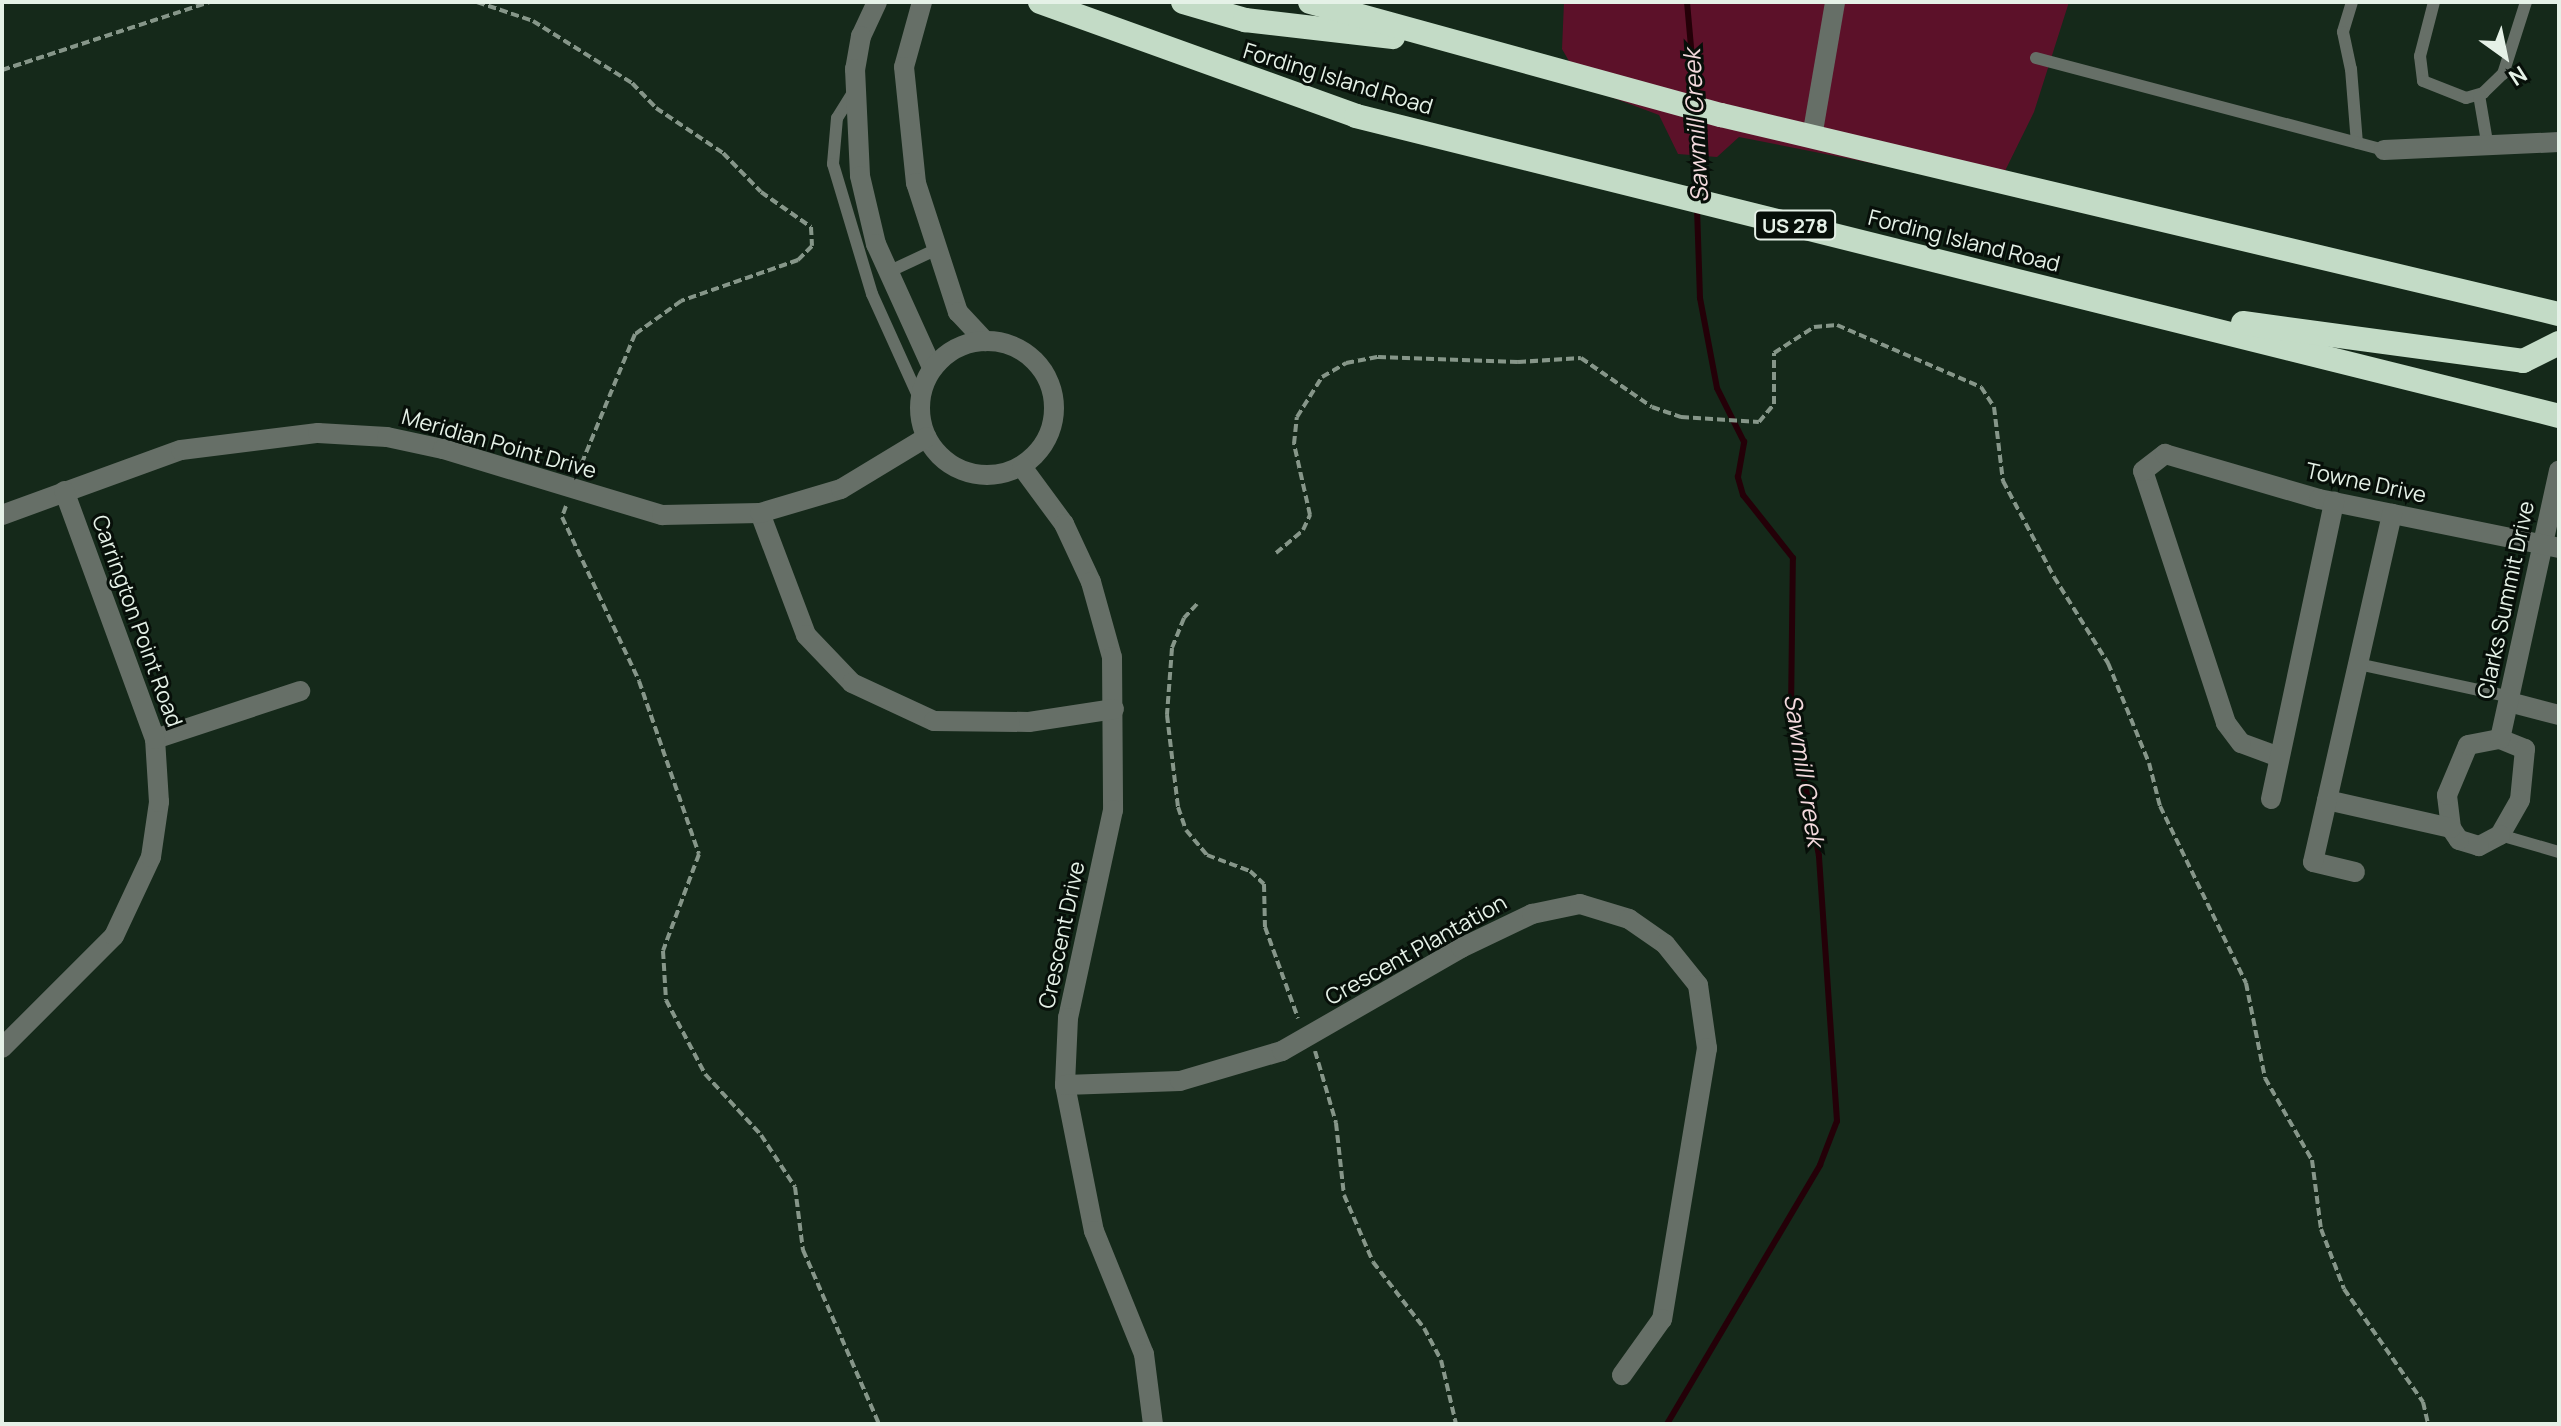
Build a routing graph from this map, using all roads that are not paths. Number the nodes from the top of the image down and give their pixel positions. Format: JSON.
{"nodes":[{"id":1,"x":877,"y":2,"type":"edge"},
{"id":2,"x":922,"y":2,"type":"edge"},
{"id":3,"x":1040,"y":2,"type":"edge"},
{"id":4,"x":1183,"y":2,"type":"edge"},
{"id":5,"x":1310,"y":2,"type":"edge"},
{"id":6,"x":1835,"y":2,"type":"edge"},
{"id":7,"x":2352,"y":2,"type":"edge"},
{"id":8,"x":2434,"y":2,"type":"edge"},
{"id":9,"x":2526,"y":2,"type":"edge"},
{"id":10,"x":1471,"y":46,"type":"junction"},
{"id":11,"x":2036,"y":58,"type":"dead end"},
{"id":12,"x":854,"y":91,"type":"junction"},
{"id":13,"x":2479,"y":95,"type":"junction"},
{"id":14,"x":1812,"y":137,"type":"junction"},
{"id":15,"x":2487,"y":142,"type":"junction"},
{"id":16,"x":2559,"y":142,"type":"edge"},
{"id":17,"x":2357,"y":143,"type":"junction"},
{"id":18,"x":2384,"y":150,"type":"joint"},
{"id":19,"x":935,"y":250,"type":"junction"},
{"id":20,"x":888,"y":272,"type":"junction"},
{"id":21,"x":2122,"y":307,"type":"junction"},
{"id":22,"x":2559,"y":314,"type":"edge"},
{"id":23,"x":985,"y":341,"type":"junction"},
{"id":24,"x":2559,"y":343,"type":"edge"},
{"id":25,"x":931,"y":365,"type":"junction"},
{"id":26,"x":919,"y":398,"type":"junction"},
{"id":27,"x":2559,"y":416,"type":"edge"},
{"id":28,"x":927,"y":437,"type":"junction"},
{"id":29,"x":1022,"y":467,"type":"junction"},
{"id":30,"x":2559,"y":470,"type":"edge"},
{"id":31,"x":64,"y":491,"type":"junction"},
{"id":32,"x":2334,"y":502,"type":"junction"},
{"id":33,"x":760,"y":513,"type":"junction"},
{"id":34,"x":2392,"y":514,"type":"junction"},
{"id":35,"x":2,"y":515,"type":"edge"},
{"id":36,"x":2551,"y":547,"type":"edge"},
{"id":37,"x":2358,"y":664,"type":"junction"},
{"id":38,"x":300,"y":691,"type":"dead end"},
{"id":39,"x":2509,"y":699,"type":"junction"},
{"id":40,"x":1114,"y":709,"type":"junction"},
{"id":41,"x":2559,"y":715,"type":"edge"},
{"id":42,"x":155,"y":739,"type":"junction"},
{"id":43,"x":2500,"y":739,"type":"junction"},
{"id":44,"x":2279,"y":757,"type":"junction"},
{"id":45,"x":2271,"y":799,"type":"dead end"},
{"id":46,"x":2327,"y":800,"type":"junction"},
{"id":47,"x":2451,"y":828,"type":"junction"},
{"id":48,"x":2500,"y":835,"type":"junction"},
{"id":49,"x":2559,"y":852,"type":"edge"},
{"id":50,"x":2355,"y":872,"type":"dead end"},
{"id":51,"x":2,"y":1048,"type":"edge"},
{"id":52,"x":1065,"y":1085,"type":"junction"},
{"id":53,"x":1622,"y":1375,"type":"dead end"},
{"id":54,"x":1153,"y":1424,"type":"edge"}],
"edges":[{"from":1,"to":12,"type":"street"},
{"from":2,"to":19,"type":"street"},
{"from":3,"to":21,"type":"highway","name":"Fording Island Road","number":"US 278"},
{"from":4,"to":10,"type":"highway"},
{"from":5,"to":10,"type":"highway"},
{"from":6,"to":14,"type":"street"},
{"from":7,"to":17,"type":"lane"},
{"from":8,"to":13,"type":"lane"},
{"from":9,"to":13,"type":"lane"},
{"from":10,"to":14,"type":"highway"},
{"from":11,"to":17,"type":"lane"},
{"from":12,"to":20,"type":"street"},
{"from":12,"to":26,"type":"lane"},
{"from":13,"to":15,"type":"lane"},
{"from":14,"to":22,"type":"highway"},
{"from":15,"to":16,"type":"street"},
{"from":15,"to":18,"type":"street"},
{"from":17,"to":18,"type":"lane"},
{"from":19,"to":20,"type":"lane"},
{"from":19,"to":23,"type":"street"},
{"from":20,"to":25,"type":"street"},
{"from":21,"to":24,"type":"highway"},
{"from":21,"to":27,"type":"highway","name":"Fording Island Road","number":"US 278"},
{"from":23,"to":25,"type":"street"},
{"from":23,"to":29,"type":"street"},
{"from":25,"to":26,"type":"street"},
{"from":26,"to":28,"type":"street"},
{"from":28,"to":29,"type":"street"},
{"from":28,"to":33,"type":"street","name":"Meridian Point Drive"},
{"from":29,"to":40,"type":"street","name":"Crescent Drive"},
{"from":30,"to":36,"type":"street","name":"Clarks Summit Drive"},
{"from":31,"to":33,"type":"street","name":"Meridian Point Drive"},
{"from":31,"to":35,"type":"street","name":"Meridian Point Drive"},
{"from":31,"to":42,"type":"street","name":"Carrington Point Road"},
{"from":32,"to":34,"type":"street","name":"Towne Drive"},
{"from":32,"to":44,"type":"street"},
{"from":32,"to":44,"type":"street","name":"Towne Drive"},
{"from":33,"to":40,"type":"street"},
{"from":34,"to":36,"type":"street","name":"Towne Drive"},
{"from":34,"to":37,"type":"street"},
{"from":36,"to":39,"type":"street","name":"Clarks Summit Drive"},
{"from":37,"to":39,"type":"lane"},
{"from":37,"to":46,"type":"street"},
{"from":38,"to":42,"type":"street"},
{"from":39,"to":41,"type":"street"},
{"from":39,"to":43,"type":"street","name":"Clarks Summit Drive"},
{"from":40,"to":52,"type":"street","name":"Crescent Drive"},
{"from":42,"to":51,"type":"street","name":"Carrington Point Road"},
{"from":43,"to":47,"type":"street"},
{"from":43,"to":48,"type":"street"},
{"from":44,"to":45,"type":"street"},
{"from":46,"to":47,"type":"street"},
{"from":46,"to":50,"type":"street"},
{"from":47,"to":48,"type":"street"},
{"from":48,"to":49,"type":"lane"},
{"from":52,"to":53,"type":"street","name":"Crescent Plantation"},
{"from":52,"to":54,"type":"street","name":"Crescent Drive"}]}
